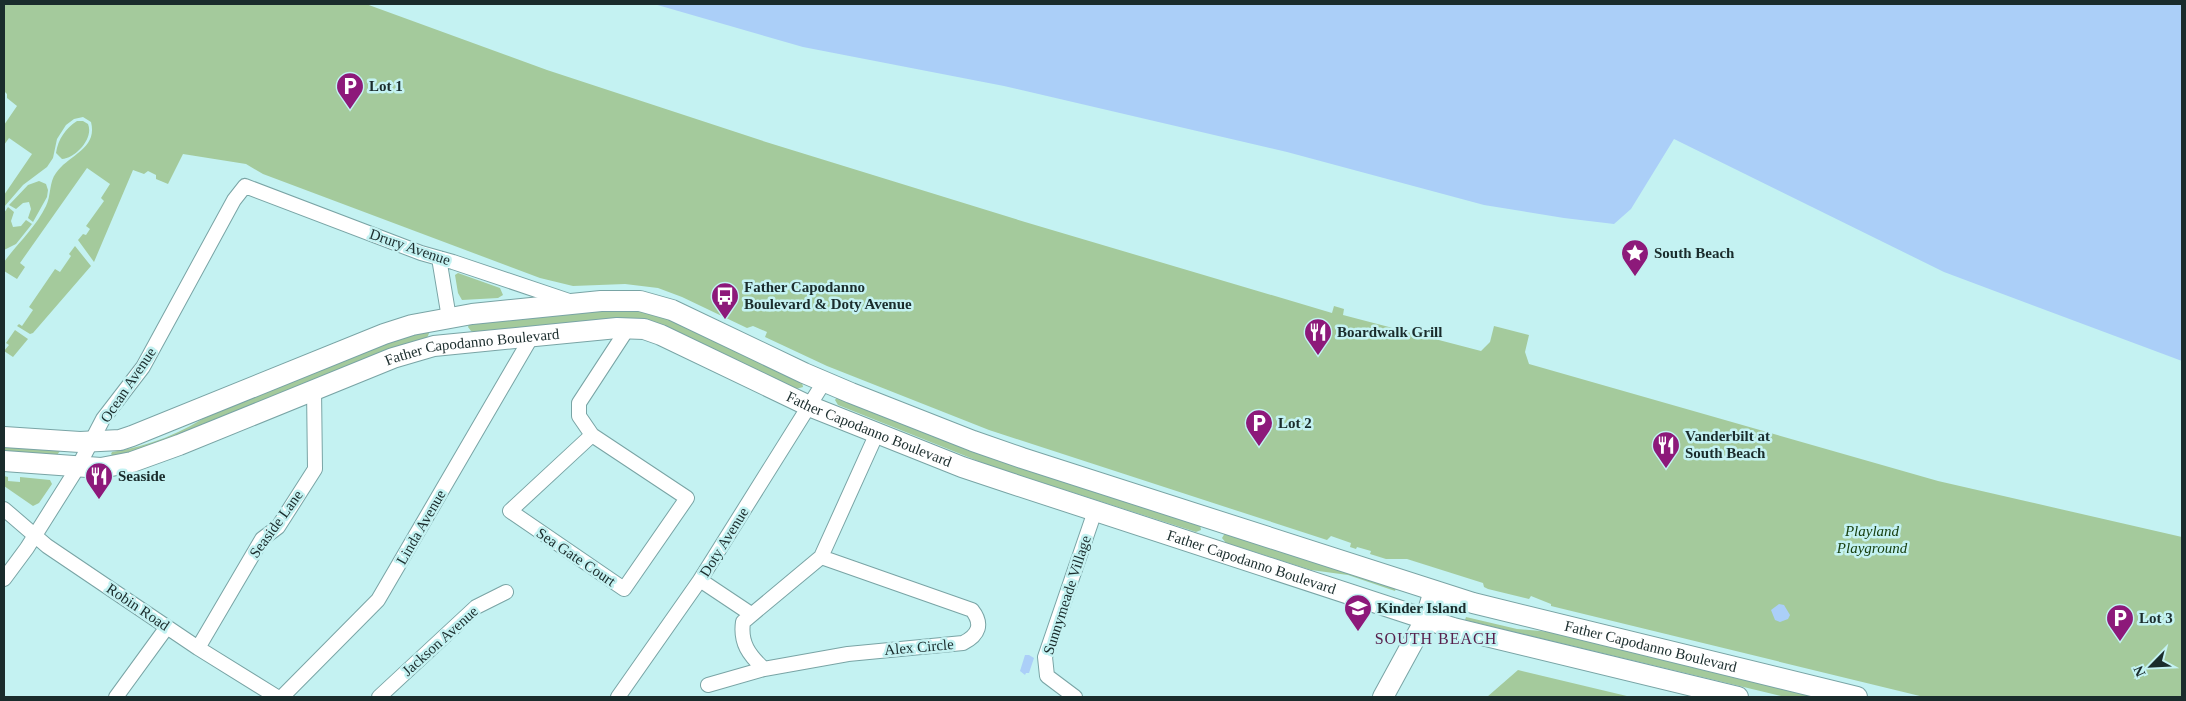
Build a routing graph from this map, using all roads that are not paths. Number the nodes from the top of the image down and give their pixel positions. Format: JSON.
{"nodes":[{"id":1,"x":245,"y":186,"type":"joint"},
{"id":2,"x":438,"y":258,"type":"junction"},
{"id":3,"x":576,"y":303,"type":"junction"},
{"id":4,"x":449,"y":318,"type":"junction"},
{"id":5,"x":628,"y":328,"type":"junction"},
{"id":6,"x":532,"y":336,"type":"junction"},
{"id":7,"x":824,"y":382,"type":"junction"},
{"id":8,"x":314,"y":389,"type":"junction"},
{"id":9,"x":809,"y":406,"type":"junction"},
{"id":10,"x":877,"y":434,"type":"junction"},
{"id":11,"x":592,"y":435,"type":"junction"},
{"id":12,"x":4,"y":437,"type":"edge"},
{"id":13,"x":92,"y":441,"type":"junction"},
{"id":14,"x":4,"y":461,"type":"edge"},
{"id":15,"x":78,"y":467,"type":"junction"},
{"id":16,"x":4,"y":509,"type":"edge"},
{"id":17,"x":1095,"y":511,"type":"junction"},
{"id":18,"x":1216,"y":521,"type":"junction"},
{"id":19,"x":35,"y":535,"type":"junction"},
{"id":20,"x":1208,"y":547,"type":"junction"},
{"id":21,"x":821,"y":557,"type":"junction"},
{"id":22,"x":4,"y":579,"type":"edge"},
{"id":23,"x":700,"y":580,"type":"junction"},
{"id":24,"x":506,"y":592,"type":"dead end"},
{"id":25,"x":1434,"y":592,"type":"junction"},
{"id":26,"x":751,"y":614,"type":"junction"},
{"id":27,"x":1425,"y":620,"type":"junction"},
{"id":28,"x":167,"y":627,"type":"junction"},
{"id":29,"x":198,"y":648,"type":"junction"},
{"id":30,"x":764,"y":668,"type":"junction"},
{"id":31,"x":708,"y":685,"type":"dead end"},
{"id":32,"x":116,"y":697,"type":"edge"},
{"id":33,"x":277,"y":697,"type":"edge"},
{"id":34,"x":282,"y":697,"type":"edge"},
{"id":35,"x":379,"y":697,"type":"edge"},
{"id":36,"x":618,"y":697,"type":"edge"},
{"id":37,"x":1076,"y":697,"type":"edge"},
{"id":38,"x":1383,"y":697,"type":"edge"},
{"id":39,"x":1738,"y":697,"type":"edge"},
{"id":40,"x":1857,"y":697,"type":"edge"}],
"edges":[{"from":1,"to":2,"type":"street","name":"Drury Avenue"},
{"from":1,"to":13,"type":"street","name":"Ocean Avenue"},
{"from":2,"to":3,"type":"street","name":"Drury Avenue"},
{"from":2,"to":4,"type":"street"},
{"from":3,"to":4,"type":"main road","name":"Father Capodanno Boulevard"},
{"from":3,"to":7,"type":"main road","name":"Father Capodanno Boulevard"},
{"from":4,"to":13,"type":"main road","name":"Father Capodanno Boulevard"},
{"from":5,"to":6,"type":"main road","name":"Father Capodanno Boulevard"},
{"from":5,"to":9,"type":"main road","name":"Father Capodanno Boulevard"},
{"from":5,"to":11,"type":"street","name":"Sea Gate Court"},
{"from":6,"to":8,"type":"main road","name":"Father Capodanno Boulevard"},
{"from":6,"to":34,"type":"street","name":"Linda Avenue"},
{"from":7,"to":9,"type":"street","name":"Doty Avenue"},
{"from":7,"to":18,"type":"main road","name":"Father Capodanno Boulevard"},
{"from":8,"to":15,"type":"main road","name":"Father Capodanno Boulevard"},
{"from":8,"to":29,"type":"street","name":"Seaside Lane"},
{"from":9,"to":10,"type":"main road","name":"Father Capodanno Boulevard"},
{"from":9,"to":23,"type":"street","name":"Doty Avenue"},
{"from":10,"to":17,"type":"main road","name":"Father Capodanno Boulevard"},
{"from":10,"to":21,"type":"street"},
{"from":11,"to":11,"type":"street","name":"Sea Gate Court"},
{"from":12,"to":13,"type":"main road","name":"Father Capodanno Boulevard"},
{"from":13,"to":15,"type":"street","name":"Ocean Avenue"},
{"from":14,"to":15,"type":"main road","name":"Father Capodanno Boulevard"},
{"from":15,"to":19,"type":"street","name":"Ocean Avenue"},
{"from":16,"to":19,"type":"street","name":"Robin Road"},
{"from":17,"to":20,"type":"main road","name":"Father Capodanno Boulevard"},
{"from":17,"to":37,"type":"street","name":"Sunnymeade Village"},
{"from":18,"to":20,"type":"main road"},
{"from":18,"to":25,"type":"main road","name":"Father Capodanno Boulevard"},
{"from":19,"to":22,"type":"street","name":"Ocean Avenue"},
{"from":19,"to":28,"type":"street","name":"Robin Road"},
{"from":20,"to":27,"type":"main road","name":"Father Capodanno Boulevard"},
{"from":21,"to":26,"type":"street"},
{"from":21,"to":30,"type":"street","name":"Alex Circle"},
{"from":23,"to":26,"type":"street"},
{"from":23,"to":36,"type":"street","name":"Doty Avenue"},
{"from":24,"to":35,"type":"street","name":"Jackson Avenue"},
{"from":25,"to":27,"type":"main road"},
{"from":25,"to":40,"type":"main road","name":"Father Capodanno Boulevard"},
{"from":26,"to":30,"type":"street"},
{"from":27,"to":38,"type":"main road"},
{"from":27,"to":39,"type":"main road","name":"Father Capodanno Boulevard"},
{"from":28,"to":29,"type":"street","name":"Robin Road"},
{"from":28,"to":32,"type":"street"},
{"from":29,"to":33,"type":"street","name":"Robin Road"},
{"from":30,"to":31,"type":"street","name":"Alex Circle"}]}
